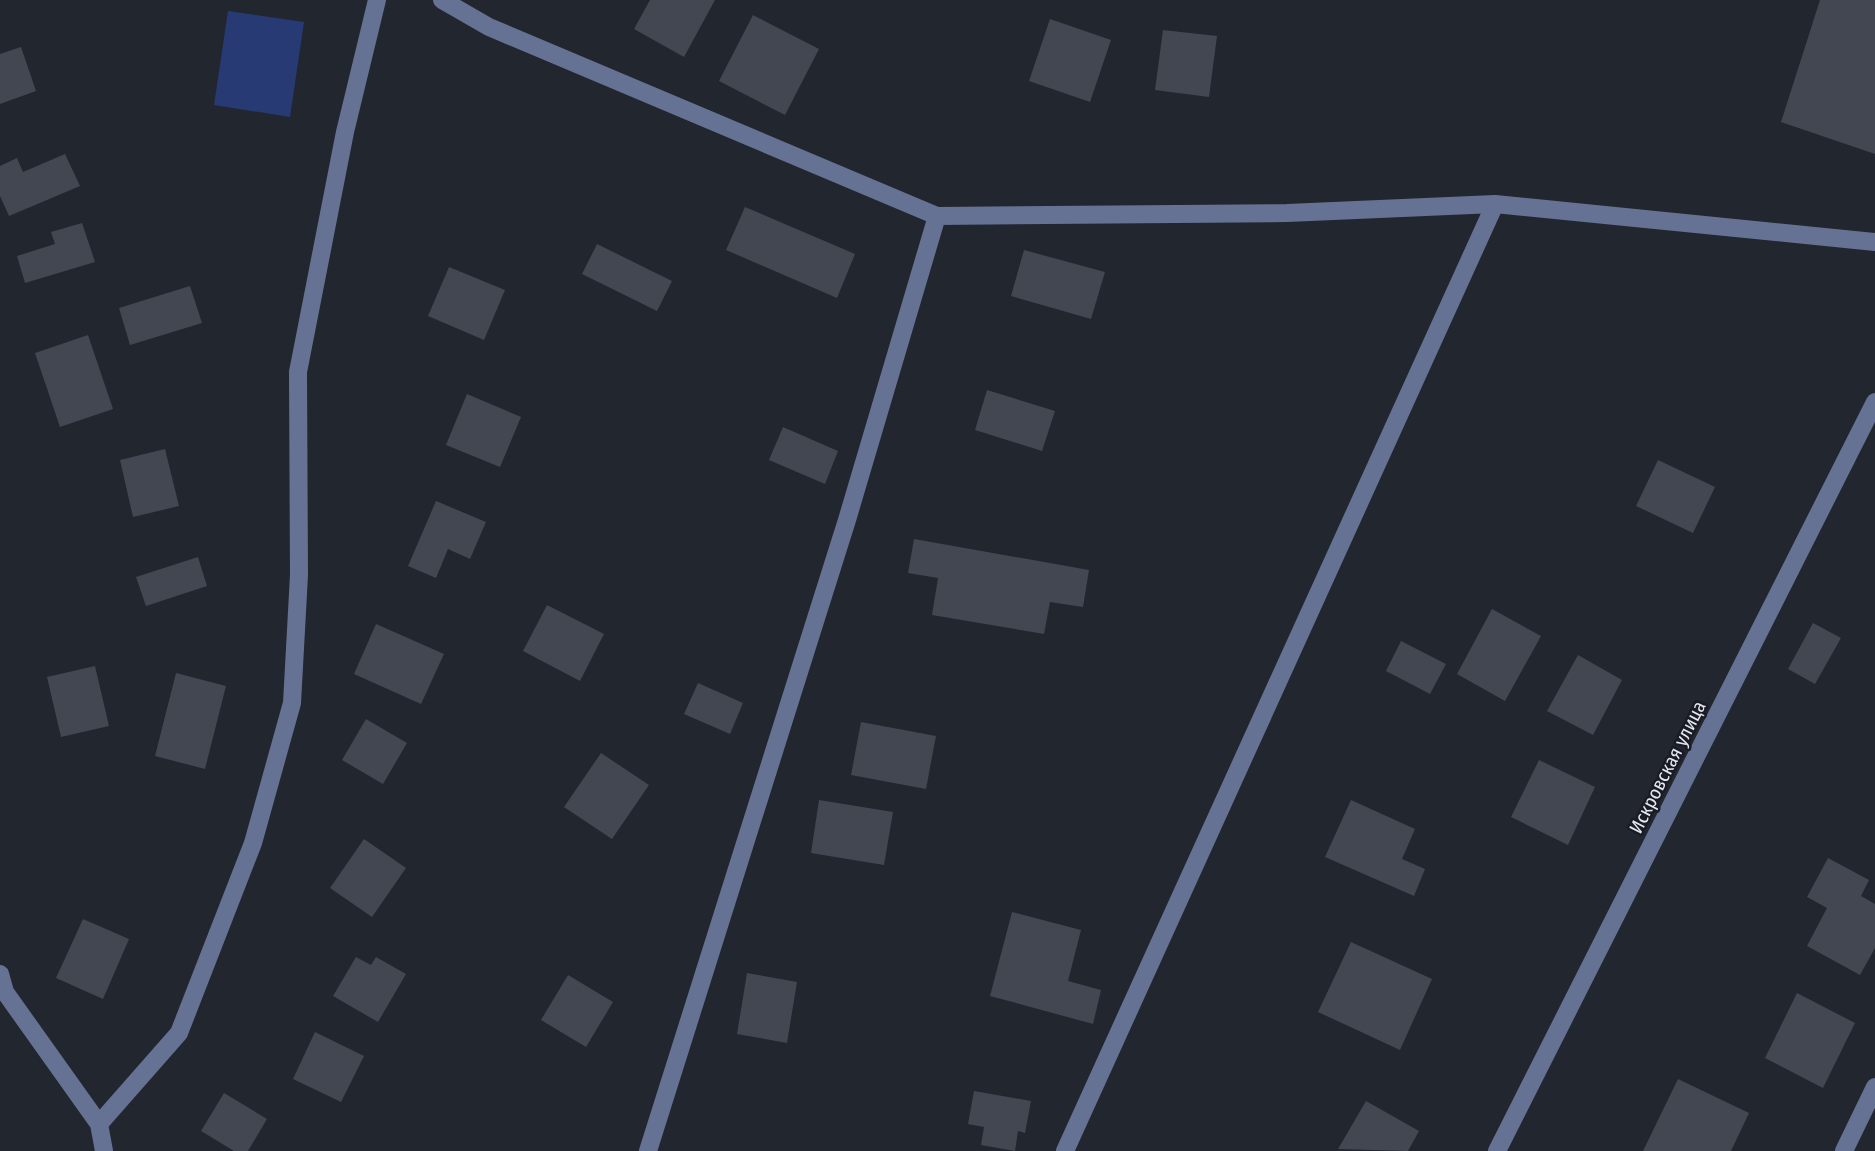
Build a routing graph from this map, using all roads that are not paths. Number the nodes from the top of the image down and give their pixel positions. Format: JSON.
{"nodes":[{"id":1,"x":377,"y":0,"type":"edge"},
{"id":2,"x":442,"y":0,"type":"edge"},
{"id":3,"x":1495,"y":204,"type":"junction"},
{"id":4,"x":937,"y":216,"type":"junction"},
{"id":5,"x":1875,"y":242,"type":"edge"},
{"id":6,"x":1875,"y":402,"type":"edge"},
{"id":7,"x":0,"y":974,"type":"edge"},
{"id":8,"x":1875,"y":1087,"type":"edge"},
{"id":9,"x":99,"y":1124,"type":"junction"},
{"id":10,"x":104,"y":1151,"type":"edge"},
{"id":11,"x":648,"y":1151,"type":"edge"},
{"id":12,"x":1065,"y":1151,"type":"edge"},
{"id":13,"x":1497,"y":1151,"type":"edge"},
{"id":14,"x":1844,"y":1151,"type":"edge"}],
"edges":[{"from":1,"to":9,"type":"street"},
{"from":2,"to":4,"type":"street"},
{"from":3,"to":4,"type":"street"},
{"from":3,"to":5,"type":"street"},
{"from":3,"to":12,"type":"street"},
{"from":4,"to":11,"type":"street"},
{"from":6,"to":13,"type":"street","name":"Искровская улица"},
{"from":7,"to":9,"type":"street"},
{"from":8,"to":14,"type":"street"},
{"from":9,"to":10,"type":"street"}]}
